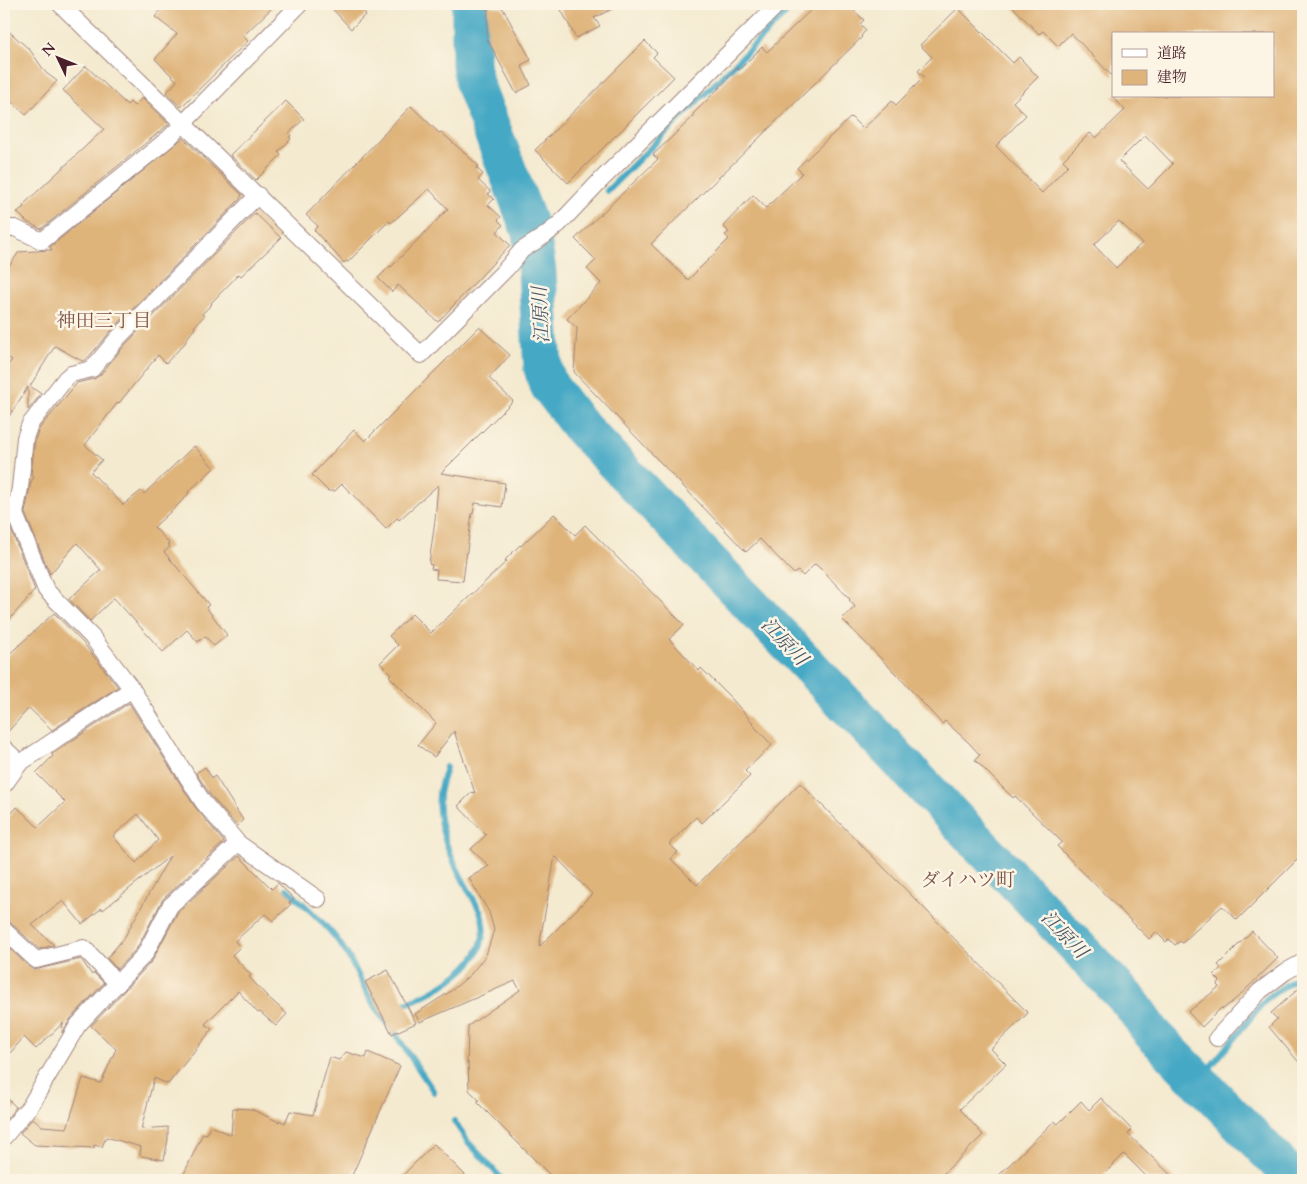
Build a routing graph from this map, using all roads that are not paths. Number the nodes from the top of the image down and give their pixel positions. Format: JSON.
{"nodes":[{"id":1,"x":60,"y":4,"type":"edge"},
{"id":2,"x":300,"y":4,"type":"edge"},
{"id":3,"x":778,"y":4,"type":"edge"},
{"id":4,"x":183,"y":123,"type":"junction"},
{"id":5,"x":258,"y":195,"type":"junction"},
{"id":6,"x":4,"y":228,"type":"edge"},
{"id":7,"x":9,"y":509,"type":"edge"},
{"id":8,"x":132,"y":689,"type":"junction"},
{"id":9,"x":4,"y":748,"type":"edge"},
{"id":10,"x":20,"y":763,"type":"junction"},
{"id":11,"x":4,"y":785,"type":"edge"},
{"id":12,"x":238,"y":843,"type":"junction"},
{"id":13,"x":318,"y":899,"type":"dead end"},
{"id":14,"x":4,"y":930,"type":"edge"},
{"id":15,"x":1303,"y":962,"type":"edge"},
{"id":16,"x":118,"y":984,"type":"junction"},
{"id":17,"x":1217,"y":1038,"type":"dead end"},
{"id":18,"x":4,"y":1137,"type":"edge"}],
"edges":[{"from":1,"to":4,"type":"street"},
{"from":2,"to":4,"type":"street"},
{"from":3,"to":5,"type":"street"},
{"from":4,"to":5,"type":"street"},
{"from":4,"to":6,"type":"street"},
{"from":5,"to":7,"type":"street"},
{"from":7,"to":8,"type":"street"},
{"from":8,"to":10,"type":"street"},
{"from":8,"to":12,"type":"street"},
{"from":9,"to":10,"type":"street"},
{"from":10,"to":11,"type":"street"},
{"from":12,"to":13,"type":"street"},
{"from":12,"to":16,"type":"street"},
{"from":14,"to":16,"type":"street"},
{"from":15,"to":17,"type":"street"},
{"from":16,"to":18,"type":"street"}]}
